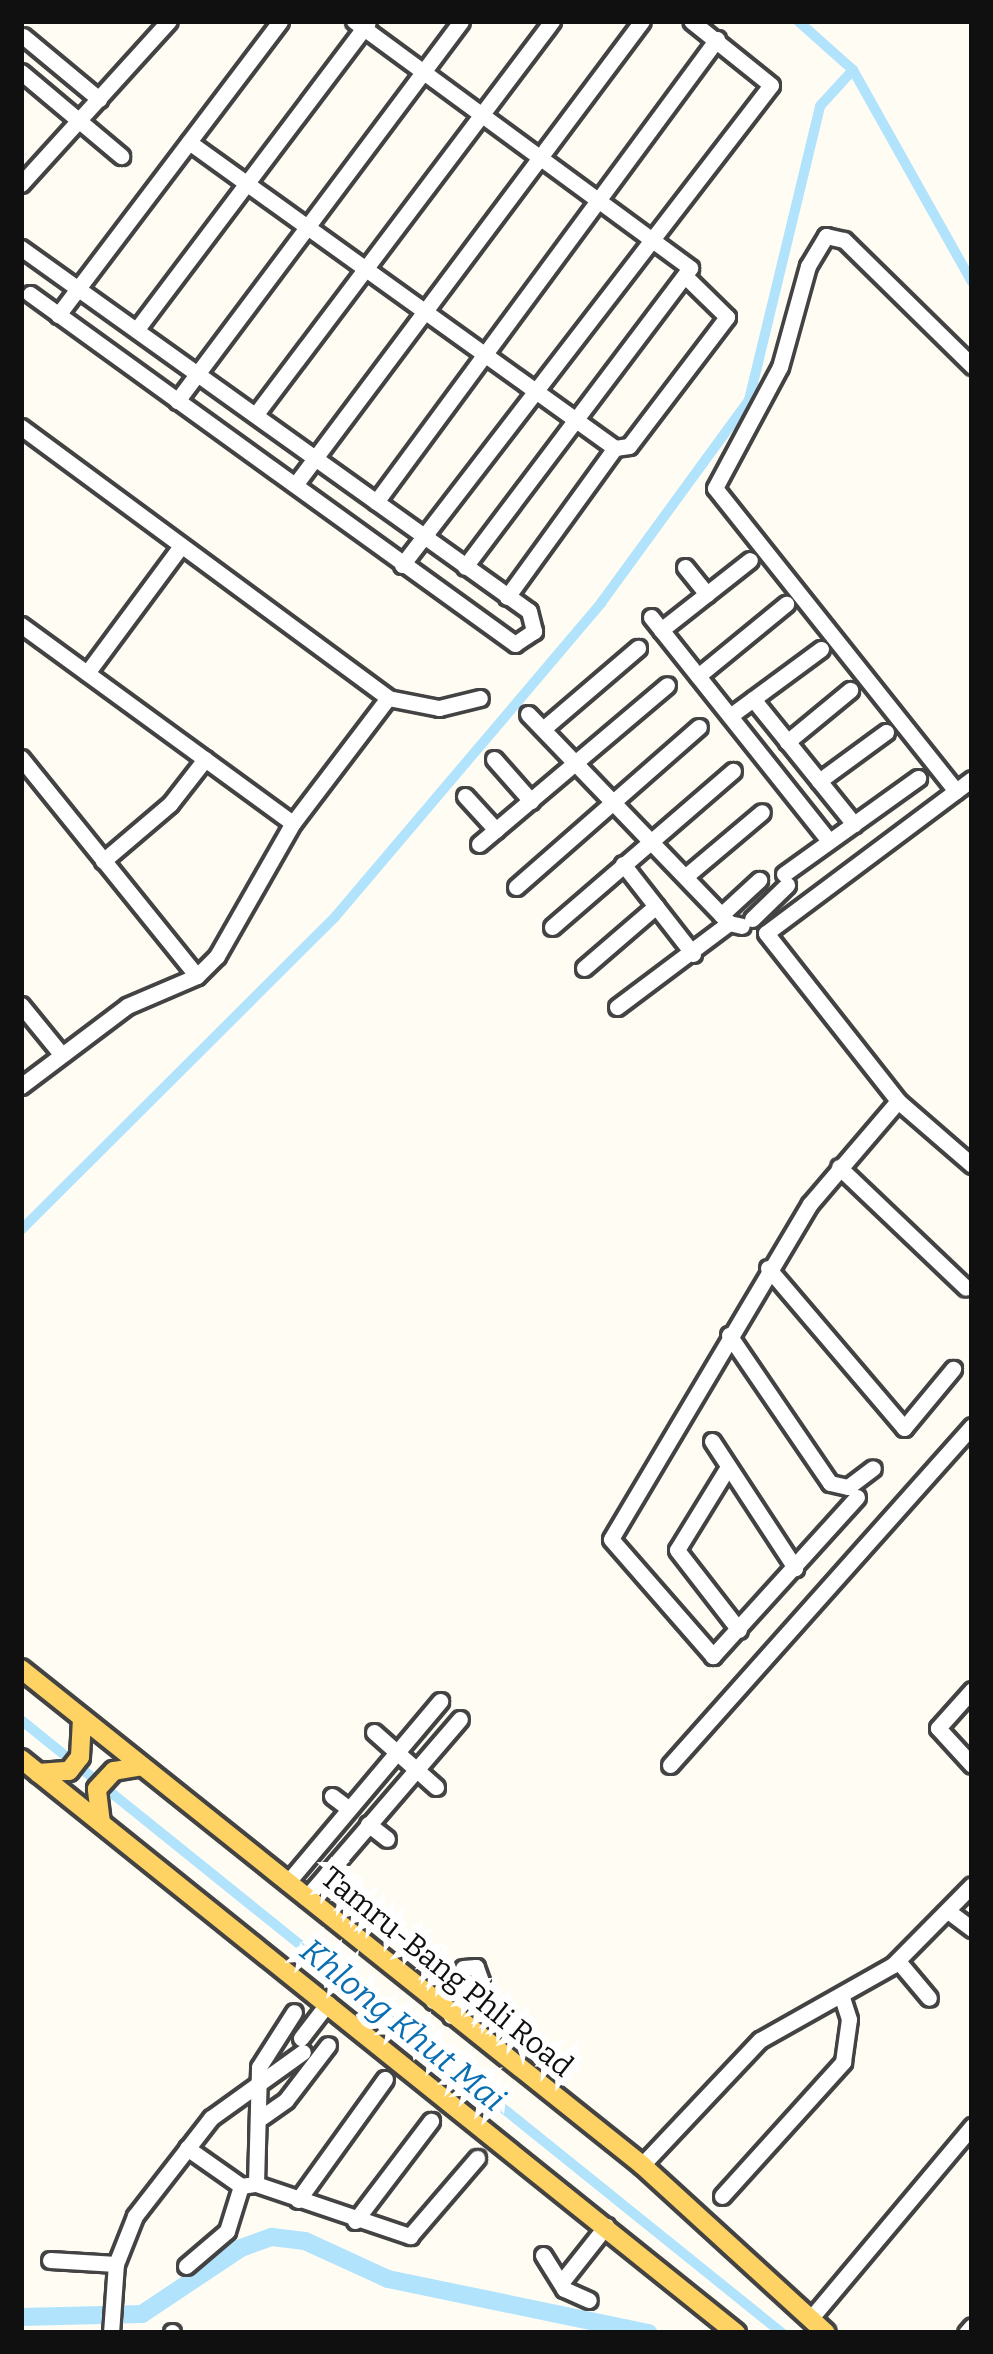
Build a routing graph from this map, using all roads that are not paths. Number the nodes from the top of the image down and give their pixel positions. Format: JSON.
{"nodes":[{"id":1,"x":37,"y":21,"type":"edge"},
{"id":2,"x":280,"y":21,"type":"edge"},
{"id":3,"x":460,"y":21,"type":"edge"},
{"id":4,"x":552,"y":21,"type":"edge"},
{"id":5,"x":642,"y":21,"type":"edge"},
{"id":6,"x":691,"y":21,"type":"edge"},
{"id":7,"x":168,"y":22,"type":"edge"},
{"id":8,"x":363,"y":23,"type":"edge"},
{"id":9,"x":22,"y":38,"type":"edge"},
{"id":10,"x":717,"y":39,"type":"junction"},
{"id":11,"x":423,"y":71,"type":"junction"},
{"id":12,"x":21,"y":72,"type":"edge"},
{"id":13,"x":99,"y":98,"type":"junction"},
{"id":14,"x":483,"y":115,"type":"junction"},
{"id":15,"x":79,"y":121,"type":"junction"},
{"id":16,"x":189,"y":142,"type":"junction"},
{"id":17,"x":121,"y":156,"type":"dead end"},
{"id":18,"x":540,"y":156,"type":"junction"},
{"id":19,"x":21,"y":184,"type":"edge"},
{"id":20,"x":247,"y":184,"type":"junction"},
{"id":21,"x":600,"y":200,"type":"junction"},
{"id":22,"x":307,"y":226,"type":"junction"},
{"id":23,"x":654,"y":239,"type":"junction"},
{"id":24,"x":21,"y":248,"type":"edge"},
{"id":25,"x":366,"y":269,"type":"junction"},
{"id":26,"x":686,"y":277,"type":"junction"},
{"id":27,"x":79,"y":289,"type":"junction"},
{"id":28,"x":30,"y":294,"type":"dead end"},
{"id":29,"x":424,"y":310,"type":"junction"},
{"id":30,"x":58,"y":315,"type":"junction"},
{"id":31,"x":137,"y":329,"type":"junction"},
{"id":32,"x":486,"y":354,"type":"junction"},
{"id":33,"x":972,"y":366,"type":"edge"},
{"id":34,"x":197,"y":371,"type":"junction"},
{"id":35,"x":536,"y":389,"type":"junction"},
{"id":36,"x":177,"y":400,"type":"junction"},
{"id":37,"x":256,"y":414,"type":"junction"},
{"id":38,"x":578,"y":419,"type":"junction"},
{"id":39,"x":21,"y":427,"type":"edge"},
{"id":40,"x":615,"y":448,"type":"junction"},
{"id":41,"x":315,"y":458,"type":"junction"},
{"id":42,"x":295,"y":485,"type":"junction"},
{"id":43,"x":376,"y":502,"type":"junction"},
{"id":44,"x":423,"y":536,"type":"junction"},
{"id":45,"x":182,"y":546,"type":"junction"},
{"id":46,"x":750,"y":560,"type":"dead end"},
{"id":47,"x":402,"y":565,"type":"junction"},
{"id":48,"x":465,"y":567,"type":"junction"},
{"id":49,"x":685,"y":567,"type":"dead end"},
{"id":50,"x":707,"y":594,"type":"junction"},
{"id":51,"x":507,"y":597,"type":"junction"},
{"id":52,"x":787,"y":604,"type":"dead end"},
{"id":53,"x":21,"y":625,"type":"edge"},
{"id":54,"x":638,"y":648,"type":"dead end"},
{"id":55,"x":820,"y":649,"type":"dead end"},
{"id":56,"x":87,"y":673,"type":"junction"},
{"id":57,"x":698,"y":676,"type":"junction"},
{"id":58,"x":667,"y":685,"type":"dead end"},
{"id":59,"x":850,"y":690,"type":"dead end"},
{"id":60,"x":388,"y":698,"type":"junction"},
{"id":61,"x":480,"y":698,"type":"dead end"},
{"id":62,"x":752,"y":700,"type":"junction"},
{"id":63,"x":527,"y":714,"type":"dead end"},
{"id":64,"x":730,"y":716,"type":"junction"},
{"id":65,"x":699,"y":727,"type":"dead end"},
{"id":66,"x":543,"y":729,"type":"junction"},
{"id":67,"x":886,"y":732,"type":"dead end"},
{"id":68,"x":787,"y":742,"type":"junction"},
{"id":69,"x":21,"y":758,"type":"edge"},
{"id":70,"x":205,"y":759,"type":"junction"},
{"id":71,"x":494,"y":759,"type":"dead end"},
{"id":72,"x":577,"y":763,"type":"junction"},
{"id":73,"x":733,"y":770,"type":"dead end"},
{"id":74,"x":918,"y":778,"type":"dead end"},
{"id":75,"x":972,"y":779,"type":"edge"},
{"id":76,"x":819,"y":782,"type":"junction"},
{"id":77,"x":956,"y":790,"type":"junction"},
{"id":78,"x":465,"y":796,"type":"dead end"},
{"id":79,"x":531,"y":801,"type":"junction"},
{"id":80,"x":615,"y":802,"type":"junction"},
{"id":81,"x":762,"y":812,"type":"dead end"},
{"id":82,"x":293,"y":824,"type":"junction"},
{"id":83,"x":854,"y":824,"type":"junction"},
{"id":84,"x":496,"y":830,"type":"junction"},
{"id":85,"x":651,"y":839,"type":"junction"},
{"id":86,"x":829,"y":841,"type":"junction"},
{"id":87,"x":479,"y":844,"type":"dead end"},
{"id":88,"x":103,"y":861,"type":"junction"},
{"id":89,"x":623,"y":864,"type":"junction"},
{"id":90,"x":686,"y":876,"type":"junction"},
{"id":91,"x":759,"y":880,"type":"dead end"},
{"id":92,"x":515,"y":887,"type":"dead end"},
{"id":93,"x":656,"y":906,"type":"junction"},
{"id":94,"x":771,"y":908,"type":"junction"},
{"id":95,"x":738,"y":920,"type":"junction"},
{"id":96,"x":552,"y":927,"type":"dead end"},
{"id":97,"x":693,"y":954,"type":"junction"},
{"id":98,"x":584,"y":968,"type":"dead end"},
{"id":99,"x":197,"y":976,"type":"junction"},
{"id":100,"x":21,"y":1005,"type":"edge"},
{"id":101,"x":617,"y":1007,"type":"dead end"},
{"id":102,"x":61,"y":1054,"type":"junction"},
{"id":103,"x":21,"y":1086,"type":"edge"},
{"id":104,"x":898,"y":1101,"type":"junction"},
{"id":105,"x":972,"y":1165,"type":"edge"},
{"id":106,"x":838,"y":1167,"type":"junction"},
{"id":107,"x":768,"y":1268,"type":"junction"},
{"id":108,"x":966,"y":1288,"type":"dead end"},
{"id":109,"x":729,"y":1335,"type":"junction"},
{"id":110,"x":953,"y":1369,"type":"dead end"},
{"id":111,"x":972,"y":1426,"type":"edge"},
{"id":112,"x":712,"y":1442,"type":"dead end"},
{"id":113,"x":728,"y":1467,"type":"junction"},
{"id":114,"x":873,"y":1468,"type":"dead end"},
{"id":115,"x":857,"y":1497,"type":"dead end"},
{"id":116,"x":795,"y":1568,"type":"junction"},
{"id":117,"x":740,"y":1630,"type":"junction"},
{"id":118,"x":21,"y":1669,"type":"edge"},
{"id":119,"x":972,"y":1690,"type":"edge"},
{"id":120,"x":440,"y":1701,"type":"dead end"},
{"id":121,"x":82,"y":1718,"type":"junction"},
{"id":122,"x":460,"y":1719,"type":"dead end"},
{"id":123,"x":374,"y":1732,"type":"dead end"},
{"id":124,"x":397,"y":1752,"type":"junction"},
{"id":125,"x":21,"y":1759,"type":"edge"},
{"id":126,"x":670,"y":1765,"type":"dead end"},
{"id":127,"x":972,"y":1765,"type":"edge"},
{"id":128,"x":141,"y":1766,"type":"junction"},
{"id":129,"x":415,"y":1768,"type":"junction"},
{"id":130,"x":38,"y":1773,"type":"junction"},
{"id":131,"x":436,"y":1787,"type":"dead end"},
{"id":132,"x":332,"y":1796,"type":"dead end"},
{"id":133,"x":349,"y":1809,"type":"junction"},
{"id":134,"x":101,"y":1822,"type":"junction"},
{"id":135,"x":368,"y":1824,"type":"junction"},
{"id":136,"x":387,"y":1839,"type":"dead end"},
{"id":137,"x":287,"y":1883,"type":"junction"},
{"id":138,"x":972,"y":1885,"type":"edge"},
{"id":139,"x":306,"y":1898,"type":"junction"},
{"id":140,"x":948,"y":1911,"type":"junction"},
{"id":141,"x":972,"y":1929,"type":"edge"},
{"id":142,"x":898,"y":1961,"type":"junction"},
{"id":143,"x":842,"y":1995,"type":"junction"},
{"id":144,"x":929,"y":1998,"type":"dead end"},
{"id":145,"x":433,"y":2001,"type":"junction"},
{"id":146,"x":332,"y":2006,"type":"junction"},
{"id":147,"x":294,"y":2012,"type":"dead end"},
{"id":148,"x":452,"y":2016,"type":"junction"},
{"id":149,"x":328,"y":2045,"type":"dead end"},
{"id":150,"x":385,"y":2079,"type":"dead end"},
{"id":151,"x":258,"y":2086,"type":"junction"},
{"id":152,"x":262,"y":2117,"type":"junction"},
{"id":153,"x":430,"y":2121,"type":"dead end"},
{"id":154,"x":972,"y":2126,"type":"edge"},
{"id":155,"x":187,"y":2148,"type":"junction"},
{"id":156,"x":477,"y":2158,"type":"dead end"},
{"id":157,"x":642,"y":2165,"type":"junction"},
{"id":158,"x":248,"y":2185,"type":"junction"},
{"id":159,"x":722,"y":2195,"type":"dead end"},
{"id":160,"x":298,"y":2200,"type":"junction"},
{"id":161,"x":355,"y":2222,"type":"junction"},
{"id":162,"x":606,"y":2226,"type":"junction"},
{"id":163,"x":543,"y":2255,"type":"dead end"},
{"id":164,"x":50,"y":2260,"type":"dead end"},
{"id":165,"x":116,"y":2264,"type":"junction"},
{"id":166,"x":186,"y":2266,"type":"dead end"},
{"id":167,"x":564,"y":2279,"type":"junction"},
{"id":168,"x":589,"y":2300,"type":"dead end"},
{"id":169,"x":811,"y":2318,"type":"junction"},
{"id":170,"x":972,"y":2326,"type":"edge"},
{"id":171,"x":111,"y":2333,"type":"edge"},
{"id":172,"x":736,"y":2333,"type":"edge"},
{"id":173,"x":826,"y":2333,"type":"edge"},
{"id":174,"x":966,"y":2333,"type":"edge"}],
"edges":[{"from":1,"to":9,"type":"street"},
{"from":2,"to":16,"type":"street"},
{"from":3,"to":11,"type":"street"},
{"from":4,"to":14,"type":"street"},
{"from":5,"to":18,"type":"street"},
{"from":6,"to":10,"type":"street"},
{"from":7,"to":13,"type":"street"},
{"from":8,"to":11,"type":"street"},
{"from":8,"to":20,"type":"street"},
{"from":9,"to":13,"type":"street"},
{"from":10,"to":21,"type":"street"},
{"from":10,"to":23,"type":"street"},
{"from":11,"to":14,"type":"street"},
{"from":11,"to":22,"type":"street"},
{"from":12,"to":15,"type":"street"},
{"from":13,"to":15,"type":"street"},
{"from":14,"to":18,"type":"street"},
{"from":14,"to":25,"type":"street"},
{"from":15,"to":17,"type":"street"},
{"from":15,"to":19,"type":"street"},
{"from":16,"to":20,"type":"street"},
{"from":16,"to":27,"type":"street"},
{"from":18,"to":21,"type":"street"},
{"from":18,"to":29,"type":"street"},
{"from":20,"to":22,"type":"street"},
{"from":20,"to":31,"type":"street"},
{"from":21,"to":23,"type":"street"},
{"from":21,"to":32,"type":"street"},
{"from":22,"to":25,"type":"street"},
{"from":22,"to":34,"type":"street"},
{"from":23,"to":26,"type":"street"},
{"from":23,"to":35,"type":"street"},
{"from":24,"to":27,"type":"street"},
{"from":25,"to":29,"type":"street"},
{"from":25,"to":37,"type":"street"},
{"from":26,"to":38,"type":"street"},
{"from":26,"to":40,"type":"street"},
{"from":27,"to":30,"type":"street"},
{"from":27,"to":31,"type":"street"},
{"from":28,"to":30,"type":"street"},
{"from":29,"to":32,"type":"street"},
{"from":29,"to":41,"type":"street"},
{"from":30,"to":36,"type":"street"},
{"from":31,"to":34,"type":"street"},
{"from":32,"to":35,"type":"street"},
{"from":32,"to":43,"type":"street"},
{"from":33,"to":77,"type":"street"},
{"from":34,"to":36,"type":"street"},
{"from":34,"to":37,"type":"street"},
{"from":35,"to":38,"type":"street"},
{"from":35,"to":44,"type":"street"},
{"from":36,"to":42,"type":"street"},
{"from":37,"to":41,"type":"street"},
{"from":38,"to":40,"type":"street"},
{"from":38,"to":48,"type":"street"},
{"from":39,"to":45,"type":"street"},
{"from":40,"to":51,"type":"street"},
{"from":41,"to":42,"type":"street"},
{"from":41,"to":43,"type":"street"},
{"from":42,"to":47,"type":"street"},
{"from":43,"to":44,"type":"street"},
{"from":44,"to":47,"type":"street"},
{"from":44,"to":48,"type":"street"},
{"from":45,"to":56,"type":"street"},
{"from":45,"to":60,"type":"street"},
{"from":46,"to":50,"type":"street"},
{"from":47,"to":51,"type":"street"},
{"from":48,"to":51,"type":"street"},
{"from":49,"to":50,"type":"street"},
{"from":50,"to":57,"type":"street"},
{"from":52,"to":57,"type":"street"},
{"from":53,"to":56,"type":"street"},
{"from":54,"to":66,"type":"street"},
{"from":55,"to":62,"type":"street"},
{"from":56,"to":70,"type":"street"},
{"from":57,"to":64,"type":"street"},
{"from":58,"to":72,"type":"street"},
{"from":59,"to":68,"type":"street"},
{"from":60,"to":61,"type":"street"},
{"from":60,"to":82,"type":"street"},
{"from":62,"to":64,"type":"street"},
{"from":62,"to":68,"type":"street"},
{"from":63,"to":66,"type":"street"},
{"from":64,"to":86,"type":"street"},
{"from":65,"to":80,"type":"street"},
{"from":66,"to":72,"type":"street"},
{"from":67,"to":76,"type":"street"},
{"from":68,"to":76,"type":"street"},
{"from":69,"to":88,"type":"street"},
{"from":70,"to":82,"type":"street"},
{"from":70,"to":88,"type":"street"},
{"from":71,"to":79,"type":"street"},
{"from":72,"to":79,"type":"street"},
{"from":72,"to":80,"type":"street"},
{"from":73,"to":85,"type":"street"},
{"from":74,"to":83,"type":"street"},
{"from":75,"to":77,"type":"street"},
{"from":76,"to":83,"type":"street"},
{"from":77,"to":94,"type":"street"},
{"from":78,"to":84,"type":"street"},
{"from":79,"to":84,"type":"street"},
{"from":80,"to":85,"type":"street"},
{"from":80,"to":92,"type":"street"},
{"from":81,"to":90,"type":"street"},
{"from":82,"to":99,"type":"street"},
{"from":83,"to":86,"type":"street"},
{"from":84,"to":87,"type":"street"},
{"from":85,"to":89,"type":"street"},
{"from":85,"to":90,"type":"street"},
{"from":86,"to":94,"type":"street"},
{"from":88,"to":99,"type":"street"},
{"from":89,"to":93,"type":"street"},
{"from":89,"to":96,"type":"street"},
{"from":90,"to":95,"type":"street"},
{"from":91,"to":95,"type":"street"},
{"from":93,"to":97,"type":"street"},
{"from":93,"to":98,"type":"street"},
{"from":94,"to":95,"type":"street"},
{"from":94,"to":104,"type":"street"},
{"from":95,"to":97,"type":"street"},
{"from":97,"to":101,"type":"street"},
{"from":99,"to":102,"type":"street"},
{"from":100,"to":102,"type":"street"},
{"from":102,"to":103,"type":"street"},
{"from":104,"to":105,"type":"street"},
{"from":104,"to":106,"type":"street"},
{"from":106,"to":107,"type":"street"},
{"from":106,"to":108,"type":"street"},
{"from":107,"to":109,"type":"street"},
{"from":107,"to":110,"type":"street"},
{"from":109,"to":114,"type":"street"},
{"from":109,"to":117,"type":"street"},
{"from":111,"to":126,"type":"street"},
{"from":112,"to":113,"type":"street"},
{"from":113,"to":116,"type":"street"},
{"from":113,"to":117,"type":"street"},
{"from":115,"to":116,"type":"street"},
{"from":116,"to":117,"type":"street"},
{"from":118,"to":121,"type":"main road","name":"Tamru-Bang Phli Road"},
{"from":119,"to":127,"type":"street"},
{"from":120,"to":124,"type":"street"},
{"from":121,"to":128,"type":"main road","name":"Tamru-Bang Phli Road"},
{"from":121,"to":130,"type":"main road"},
{"from":122,"to":129,"type":"street"},
{"from":123,"to":124,"type":"street"},
{"from":124,"to":129,"type":"street"},
{"from":124,"to":133,"type":"street"},
{"from":125,"to":130,"type":"main road"},
{"from":128,"to":134,"type":"main road"},
{"from":128,"to":137,"type":"main road","name":"Tamru-Bang Phli Road"},
{"from":129,"to":131,"type":"street"},
{"from":129,"to":135,"type":"street"},
{"from":130,"to":134,"type":"main road"},
{"from":132,"to":133,"type":"street"},
{"from":133,"to":137,"type":"street"},
{"from":134,"to":146,"type":"main road"},
{"from":135,"to":136,"type":"street"},
{"from":135,"to":139,"type":"street"},
{"from":137,"to":139,"type":"main road","name":"Tamru-Bang Phli Road"},
{"from":138,"to":140,"type":"street"},
{"from":139,"to":145,"type":"main road","name":"Tamru-Bang Phli Road"},
{"from":140,"to":141,"type":"street"},
{"from":140,"to":142,"type":"street"},
{"from":142,"to":143,"type":"street"},
{"from":142,"to":144,"type":"street"},
{"from":143,"to":157,"type":"street"},
{"from":143,"to":159,"type":"street"},
{"from":145,"to":148,"type":"main road","name":"Tamru-Bang Phli Road"},
{"from":145,"to":148,"type":"street"},
{"from":146,"to":151,"type":"street"},
{"from":146,"to":162,"type":"main road"},
{"from":147,"to":151,"type":"street"},
{"from":148,"to":157,"type":"main road","name":"Tamru-Bang Phli Road"},
{"from":149,"to":152,"type":"street"},
{"from":150,"to":160,"type":"street"},
{"from":151,"to":152,"type":"street"},
{"from":151,"to":155,"type":"street"},
{"from":152,"to":158,"type":"street"},
{"from":153,"to":161,"type":"street"},
{"from":154,"to":169,"type":"street"},
{"from":155,"to":158,"type":"street"},
{"from":155,"to":165,"type":"street"},
{"from":156,"to":161,"type":"street"},
{"from":157,"to":169,"type":"main road","name":"Tamru-Bang Phli Road"},
{"from":158,"to":160,"type":"street"},
{"from":158,"to":166,"type":"street"},
{"from":160,"to":161,"type":"street"},
{"from":162,"to":167,"type":"street"},
{"from":162,"to":172,"type":"main road"},
{"from":163,"to":167,"type":"street"},
{"from":164,"to":165,"type":"street"},
{"from":165,"to":171,"type":"street"},
{"from":167,"to":168,"type":"street"},
{"from":169,"to":173,"type":"main road","name":"Tamru-Bang Phli Road"},
{"from":170,"to":174,"type":"street"}]}
